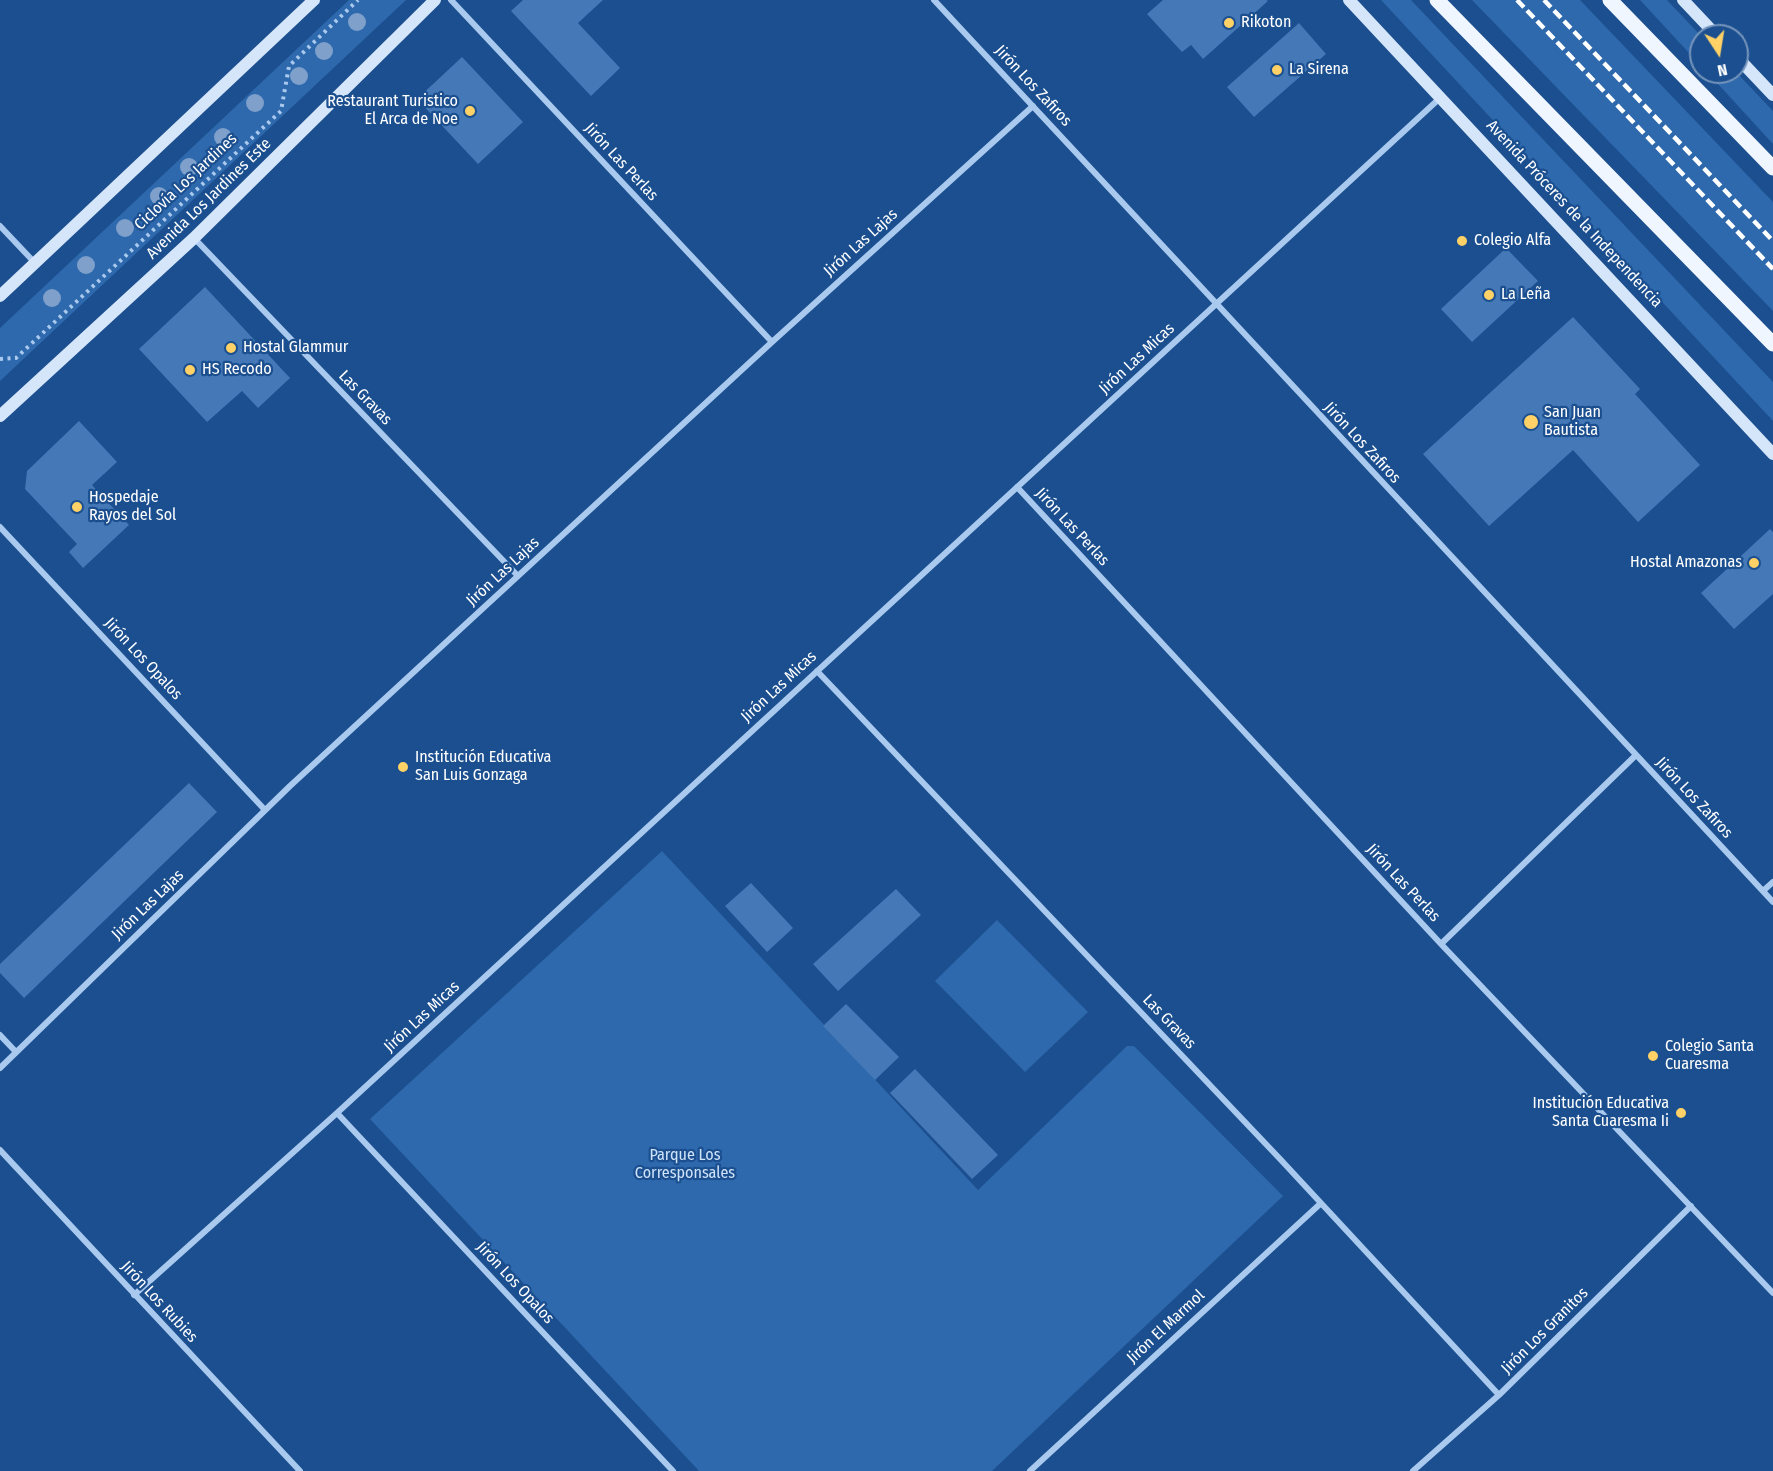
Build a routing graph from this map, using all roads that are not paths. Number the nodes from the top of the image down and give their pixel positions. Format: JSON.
{"nodes":[{"id":1,"x":314,"y":0,"type":"edge"},
{"id":2,"x":435,"y":0,"type":"edge"},
{"id":3,"x":451,"y":0,"type":"edge"},
{"id":4,"x":934,"y":0,"type":"edge"},
{"id":5,"x":1349,"y":0,"type":"edge"},
{"id":6,"x":1437,"y":0,"type":"edge"},
{"id":7,"x":1610,"y":0,"type":"edge"},
{"id":8,"x":1683,"y":0,"type":"edge"},
{"id":9,"x":1706,"y":24,"type":"edge"},
{"id":10,"x":1749,"y":70,"type":"edge"},
{"id":11,"x":1773,"y":95,"type":"edge"},
{"id":12,"x":1441,"y":97,"type":"junction"},
{"id":13,"x":1033,"y":106,"type":"junction"},
{"id":14,"x":1773,"y":168,"type":"edge"},
{"id":15,"x":0,"y":226,"type":"edge"},
{"id":16,"x":194,"y":238,"type":"junction"},
{"id":17,"x":35,"y":263,"type":"junction"},
{"id":18,"x":0,"y":296,"type":"edge"},
{"id":19,"x":1215,"y":304,"type":"junction"},
{"id":20,"x":772,"y":342,"type":"junction"},
{"id":21,"x":1773,"y":344,"type":"edge"},
{"id":22,"x":0,"y":416,"type":"edge"},
{"id":23,"x":1773,"y":454,"type":"edge"},
{"id":24,"x":1017,"y":487,"type":"junction"},
{"id":25,"x":0,"y":527,"type":"edge"},
{"id":26,"x":518,"y":576,"type":"junction"},
{"id":27,"x":817,"y":671,"type":"junction"},
{"id":28,"x":1635,"y":756,"type":"junction"},
{"id":29,"x":266,"y":810,"type":"junction"},
{"id":30,"x":1773,"y":882,"type":"edge"},
{"id":31,"x":1763,"y":891,"type":"junction"},
{"id":32,"x":1773,"y":902,"type":"edge"},
{"id":33,"x":1441,"y":944,"type":"junction"},
{"id":34,"x":0,"y":1035,"type":"edge"},
{"id":35,"x":16,"y":1052,"type":"junction"},
{"id":36,"x":0,"y":1068,"type":"edge"},
{"id":37,"x":337,"y":1113,"type":"junction"},
{"id":38,"x":0,"y":1150,"type":"edge"},
{"id":39,"x":1320,"y":1204,"type":"junction"},
{"id":40,"x":1691,"y":1206,"type":"junction"},
{"id":41,"x":1773,"y":1293,"type":"edge"},
{"id":42,"x":134,"y":1295,"type":"junction"},
{"id":43,"x":1499,"y":1395,"type":"junction"},
{"id":44,"x":300,"y":1471,"type":"edge"},
{"id":45,"x":673,"y":1471,"type":"edge"},
{"id":46,"x":1030,"y":1471,"type":"edge"},
{"id":47,"x":1413,"y":1471,"type":"edge"}],
"edges":[{"from":1,"to":17,"type":"main road"},
{"from":2,"to":16,"type":"main road","name":"Avenida Los Jardines Este"},
{"from":3,"to":20,"type":"street","name":"Jirón Las Perlas"},
{"from":4,"to":13,"type":"street","name":"Jirón Los Zafiros"},
{"from":5,"to":12,"type":"main road","name":"Avenida Próceres de la Independencia"},
{"from":6,"to":21,"type":"main road"},
{"from":7,"to":14,"type":"main road"},
{"from":8,"to":9,"type":"main road"},
{"from":10,"to":11,"type":"main road"},
{"from":12,"to":19,"type":"street","name":"Jirón Las Micas"},
{"from":12,"to":23,"type":"main road","name":"Avenida Próceres de la Independencia"},
{"from":13,"to":19,"type":"street","name":"Jirón Los Zafiros"},
{"from":13,"to":20,"type":"street","name":"Jirón Las Lajas"},
{"from":15,"to":17,"type":"street"},
{"from":16,"to":22,"type":"main road","name":"Avenida Los Jardines Este"},
{"from":16,"to":26,"type":"street","name":"Las Gravas"},
{"from":17,"to":18,"type":"main road"},
{"from":19,"to":24,"type":"street","name":"Jirón Las Micas"},
{"from":19,"to":28,"type":"street","name":"Jirón Los Zafiros"},
{"from":20,"to":26,"type":"street","name":"Jirón Las Lajas"},
{"from":24,"to":27,"type":"street","name":"Jirón Las Micas"},
{"from":24,"to":33,"type":"street","name":"Jirón Las Perlas"},
{"from":25,"to":29,"type":"street","name":"Jirón Los Opalos"},
{"from":26,"to":29,"type":"street","name":"Jirón Las Lajas"},
{"from":27,"to":37,"type":"street","name":"Jirón Las Micas"},
{"from":27,"to":39,"type":"street","name":"Las Gravas"},
{"from":28,"to":31,"type":"street","name":"Jirón Los Zafiros"},
{"from":28,"to":33,"type":"street"},
{"from":29,"to":35,"type":"street","name":"Jirón Las Lajas"},
{"from":30,"to":31,"type":"street"},
{"from":31,"to":32,"type":"street","name":"Jirón Los Zafiros"},
{"from":33,"to":40,"type":"street","name":"Jirón Las Perlas"},
{"from":34,"to":35,"type":"street"},
{"from":35,"to":36,"type":"street","name":"Jirón Las Lajas"},
{"from":37,"to":42,"type":"street","name":"Jirón Las Micas"},
{"from":37,"to":45,"type":"street","name":"Jirón Los Opalos"},
{"from":38,"to":42,"type":"street","name":"Jirón Los Rubies"},
{"from":39,"to":43,"type":"street","name":"Las Gravas"},
{"from":39,"to":46,"type":"street","name":"Jirón El Marmol"},
{"from":40,"to":41,"type":"street","name":"Jirón Las Perlas"},
{"from":40,"to":43,"type":"street","name":"Jirón Los Granitos"},
{"from":42,"to":44,"type":"street","name":"Jirón Los Rubies"},
{"from":43,"to":47,"type":"street","name":"Jirón Los Granitos"}]}
